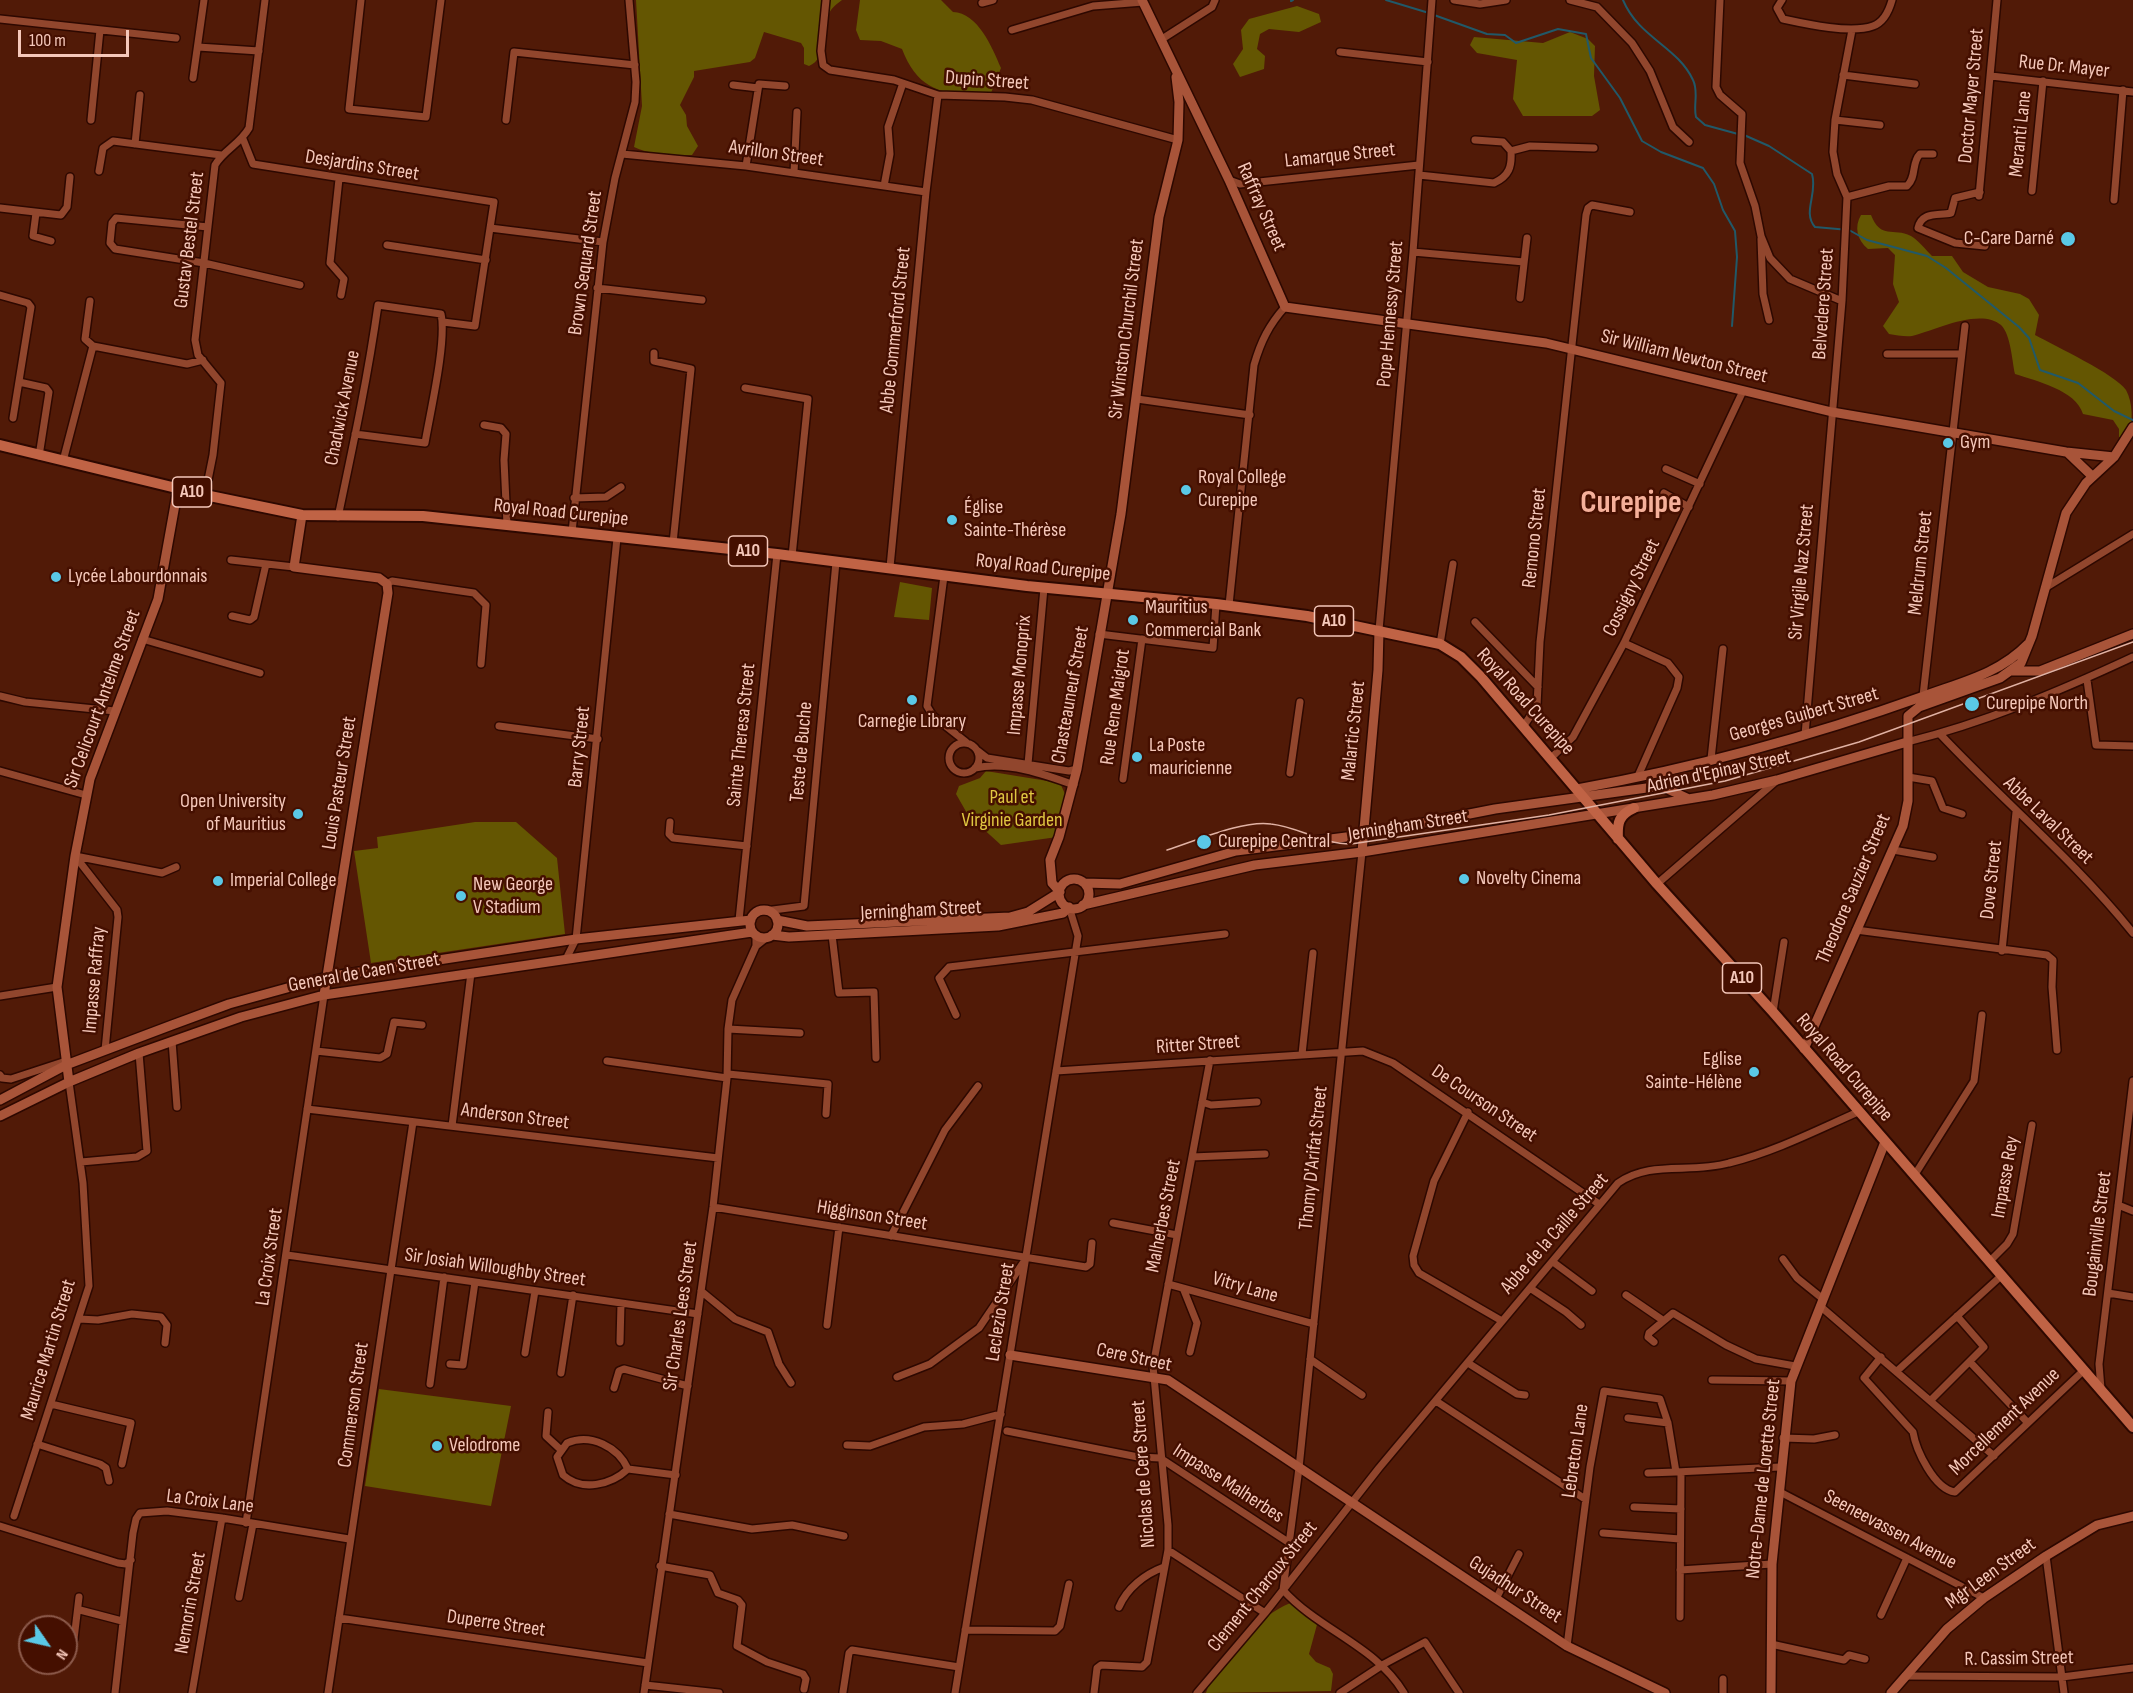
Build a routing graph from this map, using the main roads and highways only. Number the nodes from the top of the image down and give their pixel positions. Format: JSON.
{"nodes":[{"id":1,"x":0,"y":445,"type":"edge"},
{"id":2,"x":1634,"y":808,"type":"road end"},
{"id":3,"x":1618,"y":838,"type":"junction"},
{"id":4,"x":2133,"y":1427,"type":"edge"}],
"edges":[{"from":1,"to":3,"type":"main road","name":"Royal Road Curepipe","number":"A10"},
{"from":2,"to":3,"type":"main road"},
{"from":3,"to":4,"type":"main road","name":"Royal Road Curepipe","number":"A10"}]}
